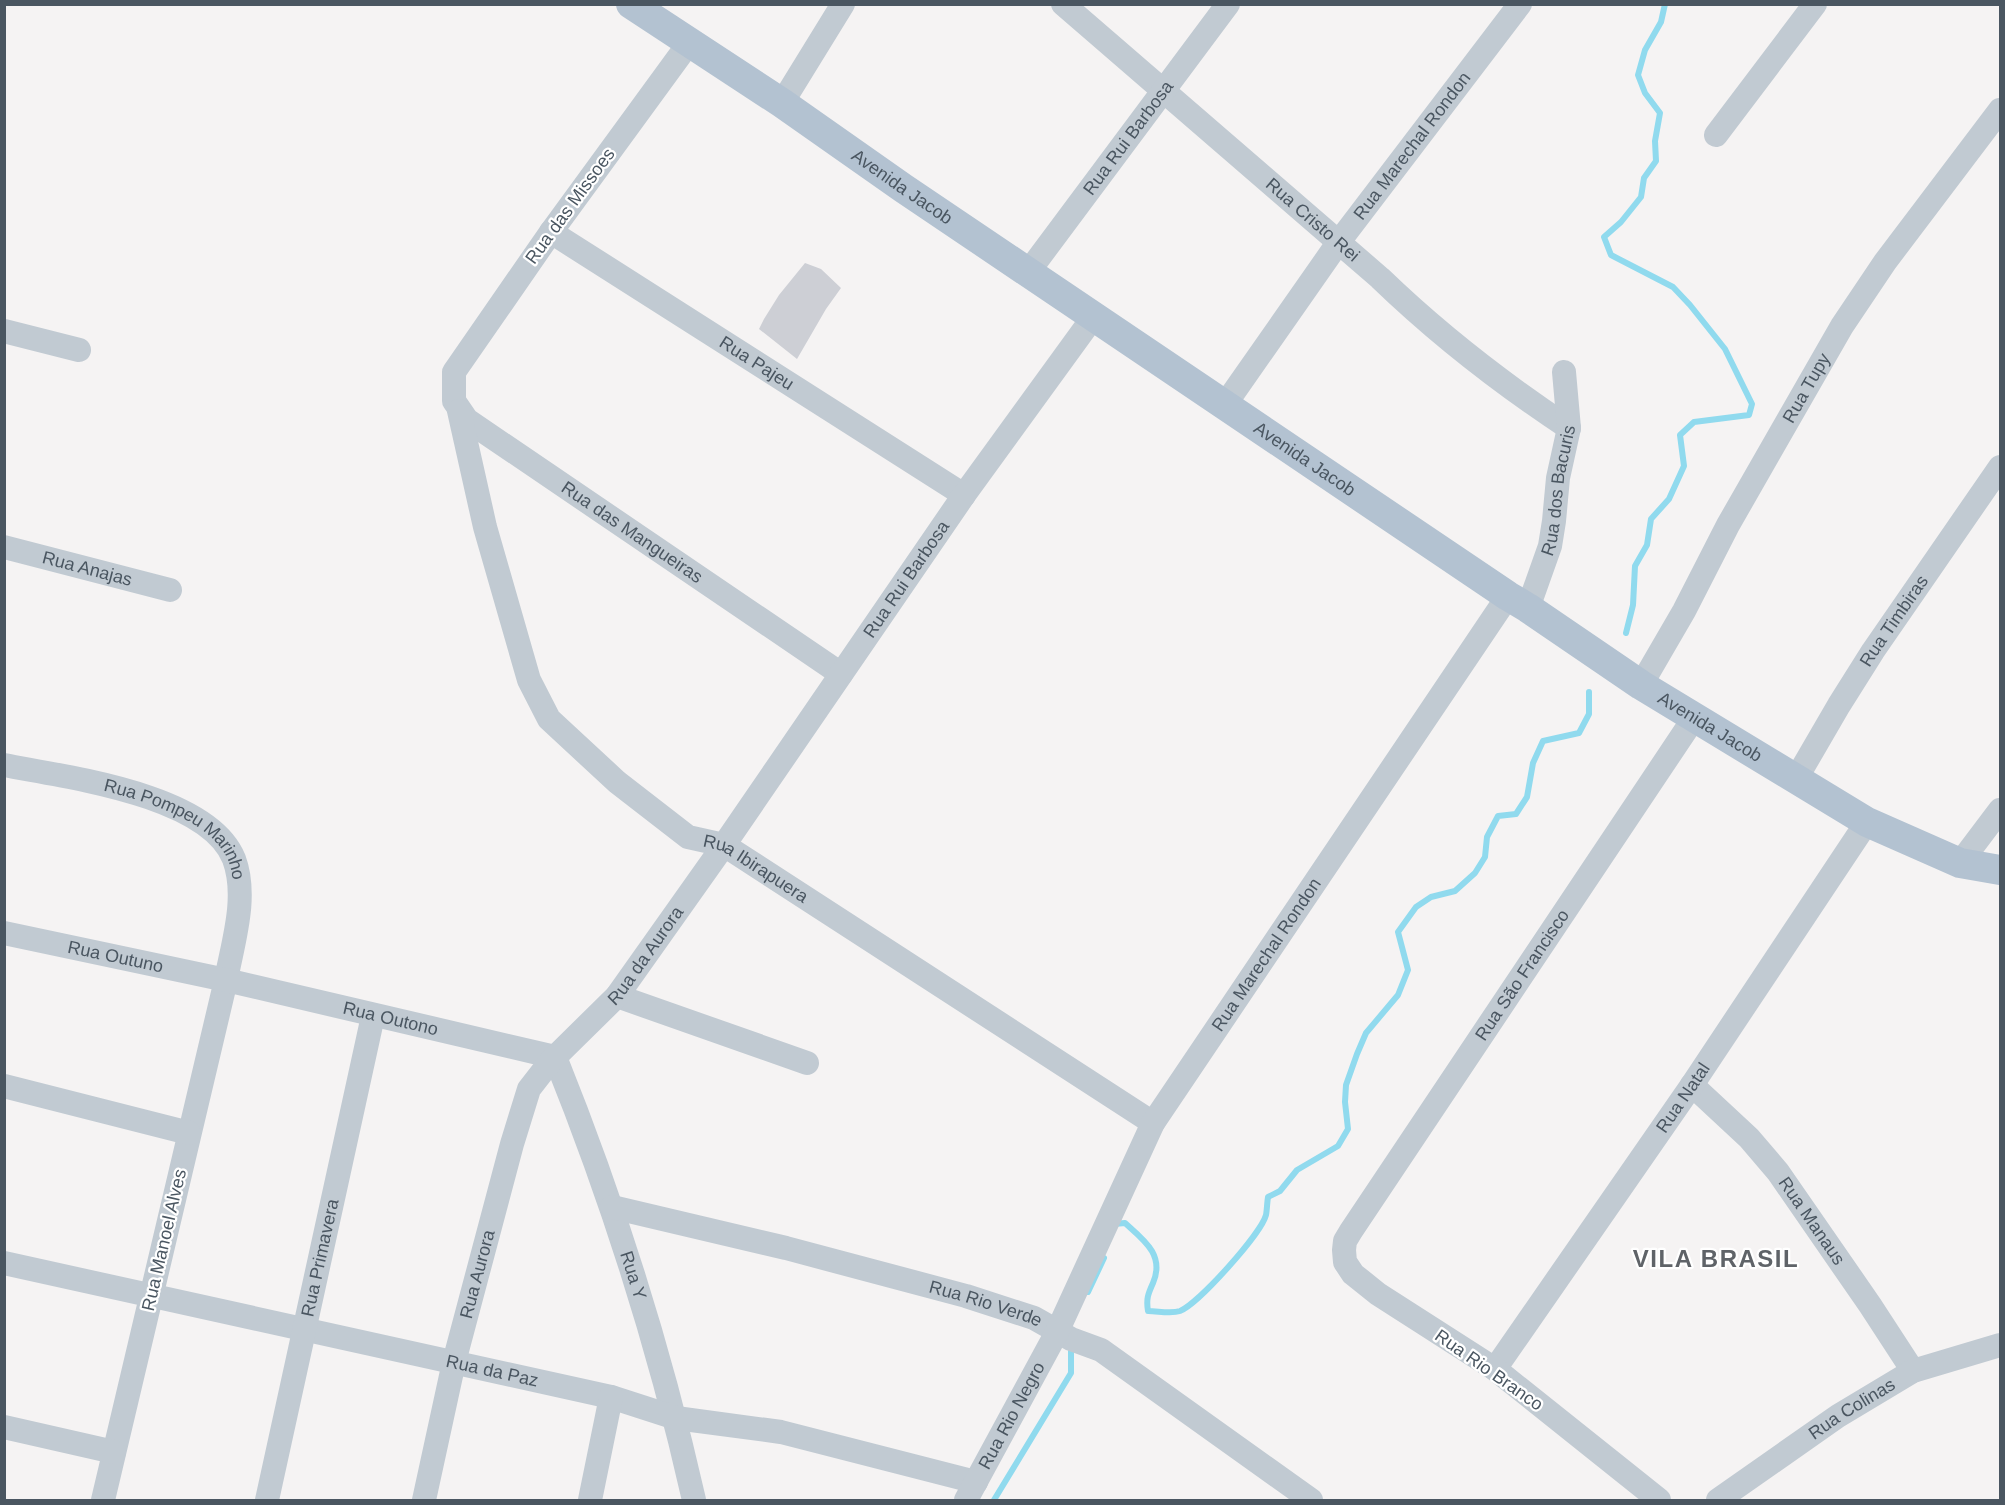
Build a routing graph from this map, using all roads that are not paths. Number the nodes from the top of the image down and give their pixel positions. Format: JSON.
{"nodes":[{"id":1,"x":843,"y":4,"type":"edge"},
{"id":2,"x":1063,"y":4,"type":"edge"},
{"id":3,"x":1228,"y":4,"type":"edge"},
{"id":4,"x":1520,"y":4,"type":"edge"},
{"id":5,"x":1815,"y":4,"type":"edge"},
{"id":6,"x":649,"y":10,"type":"edge"},
{"id":7,"x":689,"y":43,"type":"junction"},
{"id":8,"x":1164,"y":91,"type":"junction"},
{"id":9,"x":782,"y":103,"type":"junction"},
{"id":10,"x":2001,"y":110,"type":"edge"},
{"id":11,"x":1716,"y":135,"type":"dead end"},
{"id":12,"x":551,"y":232,"type":"junction"},
{"id":13,"x":1338,"y":243,"type":"junction"},
{"id":14,"x":1029,"y":272,"type":"junction"},
{"id":15,"x":1094,"y":316,"type":"junction"},
{"id":16,"x":4,"y":330,"type":"edge"},
{"id":17,"x":79,"y":350,"type":"dead end"},
{"id":18,"x":1564,"y":372,"type":"dead end"},
{"id":19,"x":1224,"y":406,"type":"junction"},
{"id":20,"x":459,"y":411,"type":"junction"},
{"id":21,"x":1569,"y":428,"type":"junction"},
{"id":22,"x":2001,"y":467,"type":"edge"},
{"id":23,"x":964,"y":495,"type":"junction"},
{"id":24,"x":4,"y":547,"type":"edge"},
{"id":25,"x":170,"y":590,"type":"dead end"},
{"id":26,"x":1518,"y":602,"type":"junction"},
{"id":27,"x":841,"y":674,"type":"junction"},
{"id":28,"x":1641,"y":685,"type":"junction"},
{"id":29,"x":1694,"y":718,"type":"junction"},
{"id":30,"x":4,"y":765,"type":"edge"},
{"id":31,"x":1797,"y":779,"type":"junction"},
{"id":32,"x":2001,"y":810,"type":"edge"},
{"id":33,"x":1867,"y":822,"type":"junction"},
{"id":34,"x":724,"y":846,"type":"junction"},
{"id":35,"x":1960,"y":863,"type":"junction"},
{"id":36,"x":2001,"y":870,"type":"edge"},
{"id":37,"x":4,"y":933,"type":"edge"},
{"id":38,"x":226,"y":980,"type":"junction"},
{"id":39,"x":617,"y":996,"type":"junction"},
{"id":40,"x":374,"y":1016,"type":"junction"},
{"id":41,"x":555,"y":1057,"type":"junction"},
{"id":42,"x":807,"y":1063,"type":"dead end"},
{"id":43,"x":1692,"y":1085,"type":"junction"},
{"id":44,"x":4,"y":1086,"type":"edge"},
{"id":45,"x":1153,"y":1124,"type":"junction"},
{"id":46,"x":189,"y":1133,"type":"junction"},
{"id":47,"x":612,"y":1207,"type":"junction"},
{"id":48,"x":1351,"y":1231,"type":"joint"},
{"id":49,"x":4,"y":1263,"type":"edge"},
{"id":50,"x":150,"y":1296,"type":"junction"},
{"id":51,"x":305,"y":1330,"type":"junction"},
{"id":52,"x":1057,"y":1332,"type":"junction"},
{"id":53,"x":2001,"y":1345,"type":"edge"},
{"id":54,"x":454,"y":1362,"type":"junction"},
{"id":55,"x":1495,"y":1370,"type":"junction"},
{"id":56,"x":1913,"y":1371,"type":"junction"},
{"id":57,"x":611,"y":1398,"type":"junction"},
{"id":58,"x":676,"y":1418,"type":"junction"},
{"id":59,"x":4,"y":1428,"type":"edge"},
{"id":60,"x":114,"y":1452,"type":"junction"},
{"id":61,"x":971,"y":1491,"type":"edge"},
{"id":62,"x":103,"y":1500,"type":"edge"},
{"id":63,"x":267,"y":1500,"type":"edge"},
{"id":64,"x":424,"y":1500,"type":"edge"},
{"id":65,"x":590,"y":1500,"type":"edge"},
{"id":66,"x":694,"y":1500,"type":"edge"},
{"id":67,"x":1311,"y":1500,"type":"edge"},
{"id":68,"x":1659,"y":1500,"type":"edge"},
{"id":69,"x":1718,"y":1500,"type":"edge"}],
"edges":[{"from":1,"to":9,"type":"street"},
{"from":2,"to":8,"type":"street","name":"Rua Cristo Rei"},
{"from":3,"to":8,"type":"street","name":"Rua Rui Barbosa"},
{"from":4,"to":13,"type":"street","name":"Rua Marechal Rondon"},
{"from":5,"to":11,"type":"street"},
{"from":6,"to":7,"type":"main road","name":"Avenida Jacob"},
{"from":7,"to":9,"type":"main road","name":"Avenida Jacob"},
{"from":7,"to":12,"type":"street","name":"Rua das Missoes"},
{"from":8,"to":13,"type":"street","name":"Rua Cristo Rei"},
{"from":8,"to":14,"type":"street","name":"Rua Rui Barbosa"},
{"from":9,"to":14,"type":"main road","name":"Avenida Jacob"},
{"from":10,"to":28,"type":"street","name":"Rua Tupy"},
{"from":12,"to":20,"type":"street","name":"Rua das Missoes"},
{"from":12,"to":23,"type":"street","name":"Rua Pajeu"},
{"from":13,"to":19,"type":"street","name":"Rua Marechal Rondon"},
{"from":13,"to":21,"type":"street","name":"Rua Cristo Rei"},
{"from":14,"to":15,"type":"main road","name":"Avenida Jacob"},
{"from":15,"to":19,"type":"main road","name":"Avenida Jacob"},
{"from":15,"to":23,"type":"street","name":"Rua Rui Barbosa"},
{"from":16,"to":17,"type":"street"},
{"from":18,"to":21,"type":"street","name":"Rua dos Bacuris"},
{"from":19,"to":26,"type":"main road","name":"Avenida Jacob"},
{"from":20,"to":27,"type":"street","name":"Rua das Mangueiras"},
{"from":20,"to":34,"type":"street","name":"Rua Ibirapuera"},
{"from":21,"to":26,"type":"street","name":"Rua dos Bacuris"},
{"from":22,"to":31,"type":"street","name":"Rua Timbiras"},
{"from":23,"to":27,"type":"street","name":"Rua Rui Barbosa"},
{"from":24,"to":25,"type":"street","name":"Rua Anajas"},
{"from":26,"to":28,"type":"main road","name":"Avenida Jacob"},
{"from":26,"to":45,"type":"street","name":"Rua Marechal Rondon"},
{"from":27,"to":34,"type":"street","name":"Rua Rui Barbosa"},
{"from":28,"to":29,"type":"main road","name":"Avenida Jacob"},
{"from":29,"to":31,"type":"main road","name":"Avenida Jacob"},
{"from":29,"to":48,"type":"street","name":"Rua São Francisco"},
{"from":30,"to":38,"type":"street","name":"Rua Pompeu Marinho"},
{"from":31,"to":33,"type":"main road","name":"Avenida Jacob"},
{"from":32,"to":35,"type":"street"},
{"from":33,"to":35,"type":"main road","name":"Avenida Jacob"},
{"from":33,"to":43,"type":"street","name":"Rua Natal"},
{"from":34,"to":39,"type":"street","name":"Rua da Aurora"},
{"from":34,"to":45,"type":"street","name":"Rua Ibirapuera"},
{"from":35,"to":36,"type":"main road","name":"Avenida Jacob"},
{"from":37,"to":38,"type":"street","name":"Rua Outuno"},
{"from":38,"to":40,"type":"street","name":"Rua Outono"},
{"from":38,"to":46,"type":"street","name":"Rua Manoel Alves"},
{"from":39,"to":41,"type":"street","name":"Rua da Aurora"},
{"from":39,"to":42,"type":"street"},
{"from":40,"to":41,"type":"street","name":"Rua Outono"},
{"from":40,"to":51,"type":"street","name":"Rua Primavera"},
{"from":41,"to":47,"type":"street","name":"Rua Y"},
{"from":41,"to":54,"type":"street","name":"Rua Aurora"},
{"from":43,"to":55,"type":"street","name":"Rua Natal"},
{"from":43,"to":56,"type":"street","name":"Rua Manaus"},
{"from":44,"to":46,"type":"street"},
{"from":45,"to":52,"type":"street","name":"Rua Marechal Rondon"},
{"from":46,"to":50,"type":"street","name":"Rua Manoel Alves"},
{"from":47,"to":52,"type":"street","name":"Rua Rio Verde"},
{"from":47,"to":58,"type":"street","name":"Rua Y"},
{"from":48,"to":55,"type":"street","name":"Rua Rio Branco"},
{"from":49,"to":50,"type":"street","name":"Rua da Paz"},
{"from":50,"to":51,"type":"street","name":"Rua da Paz"},
{"from":50,"to":60,"type":"street","name":"Rua Manoel Alves"},
{"from":51,"to":54,"type":"street","name":"Rua da Paz"},
{"from":51,"to":63,"type":"street","name":"Rua Primavera"},
{"from":52,"to":61,"type":"street","name":"Rua Rio Negro"},
{"from":52,"to":67,"type":"street","name":"Rua Rio Verde"},
{"from":53,"to":56,"type":"street","name":"Rua Colinas"},
{"from":54,"to":57,"type":"street","name":"Rua da Paz"},
{"from":54,"to":64,"type":"street","name":"Rua Aurora"},
{"from":55,"to":68,"type":"street","name":"Rua Rio Branco"},
{"from":56,"to":69,"type":"street","name":"Rua Colinas"},
{"from":57,"to":58,"type":"street","name":"Rua da Paz"},
{"from":57,"to":65,"type":"street"},
{"from":58,"to":61,"type":"street","name":"Rua da Paz"},
{"from":58,"to":66,"type":"street","name":"Rua Y"},
{"from":59,"to":60,"type":"street"},
{"from":60,"to":62,"type":"street","name":"Rua Manoel Alves"}]}
